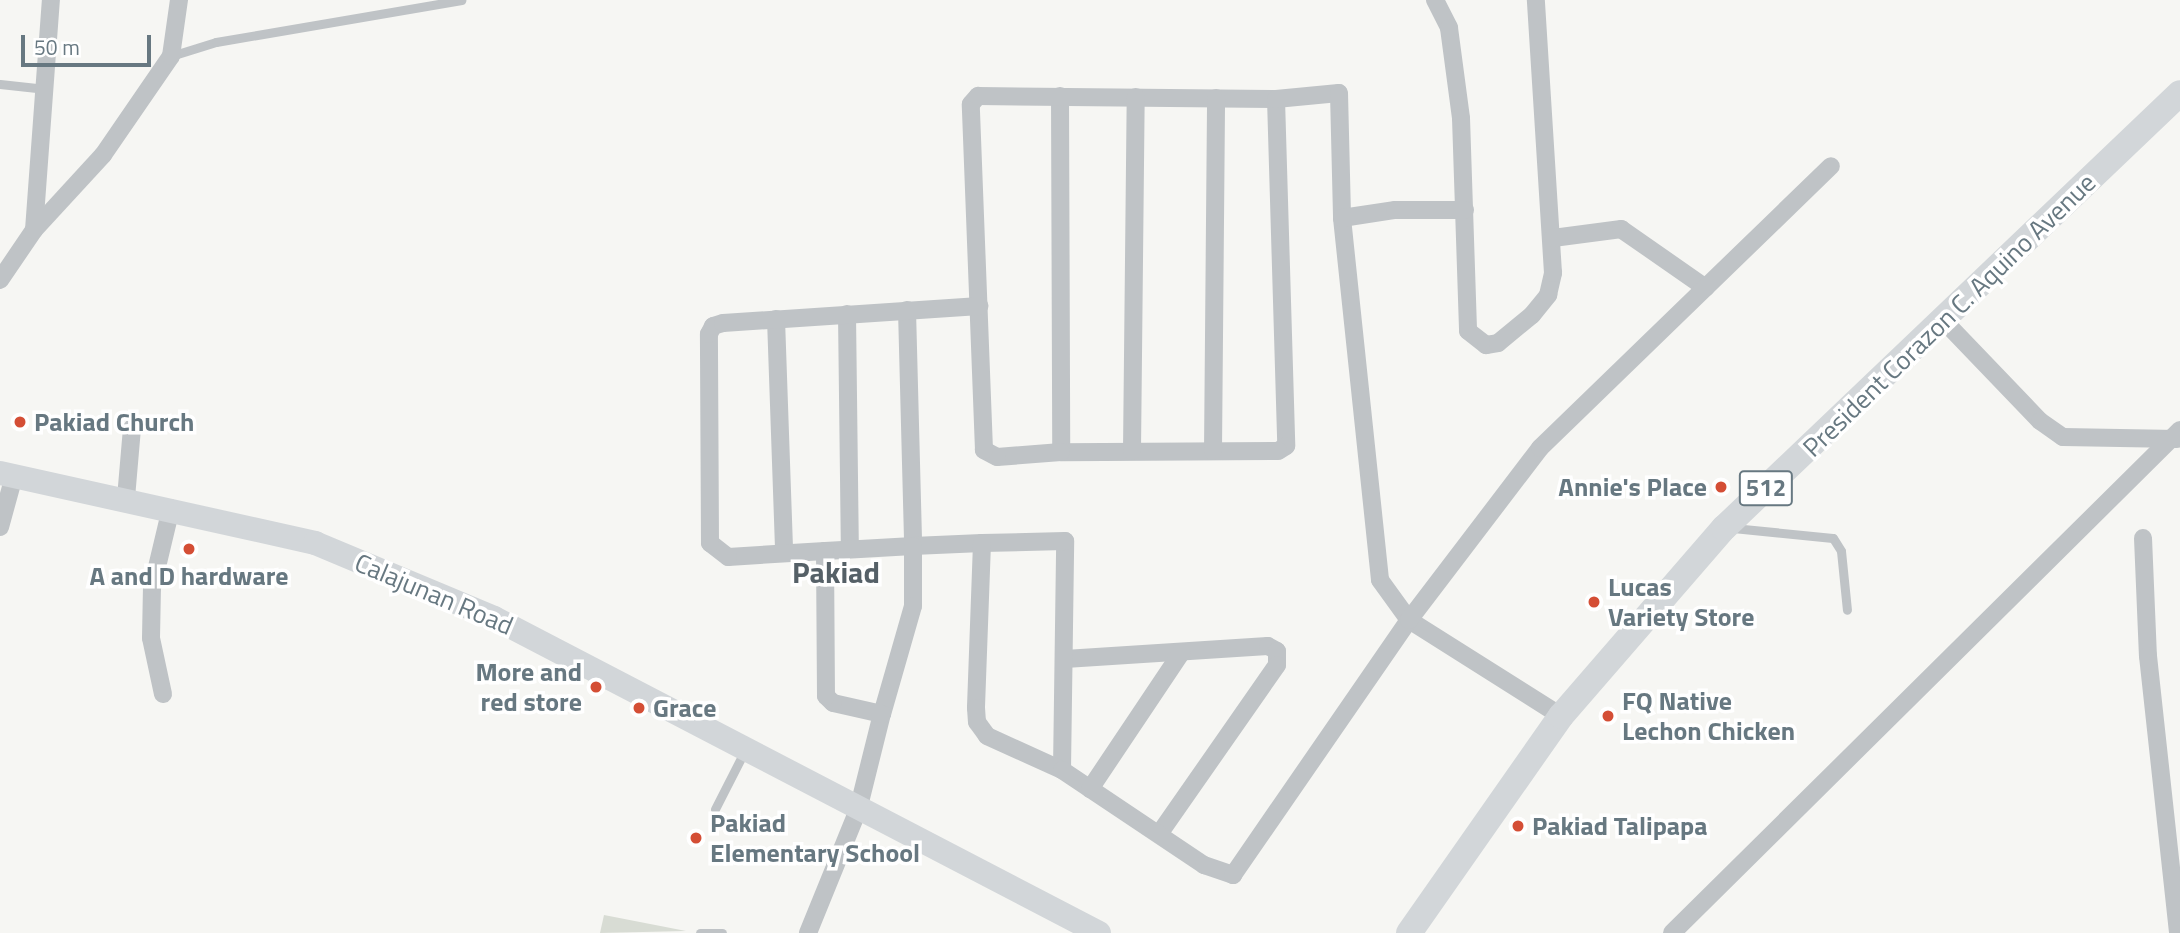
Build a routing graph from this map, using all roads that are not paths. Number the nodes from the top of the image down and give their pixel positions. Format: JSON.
{"nodes":[{"id":1,"x":51,"y":0,"type":"edge"},
{"id":2,"x":179,"y":0,"type":"edge"},
{"id":3,"x":461,"y":0,"type":"edge"},
{"id":4,"x":1435,"y":0,"type":"edge"},
{"id":5,"x":1536,"y":0,"type":"edge"},
{"id":6,"x":172,"y":56,"type":"junction"},
{"id":7,"x":0,"y":84,"type":"edge"},
{"id":8,"x":46,"y":89,"type":"junction"},
{"id":9,"x":2180,"y":93,"type":"edge"},
{"id":10,"x":1060,"y":96,"type":"junction"},
{"id":11,"x":1136,"y":97,"type":"junction"},
{"id":12,"x":1216,"y":98,"type":"junction"},
{"id":13,"x":1276,"y":99,"type":"junction"},
{"id":14,"x":1831,"y":166,"type":"dead end"},
{"id":15,"x":1465,"y":209,"type":"junction"},
{"id":16,"x":1342,"y":218,"type":"junction"},
{"id":17,"x":34,"y":230,"type":"junction"},
{"id":18,"x":1553,"y":238,"type":"junction"},
{"id":19,"x":0,"y":280,"type":"edge"},
{"id":20,"x":1706,"y":288,"type":"junction"},
{"id":21,"x":979,"y":306,"type":"junction"},
{"id":22,"x":907,"y":310,"type":"junction"},
{"id":23,"x":847,"y":314,"type":"junction"},
{"id":24,"x":776,"y":319,"type":"junction"},
{"id":25,"x":1944,"y":322,"type":"junction"},
{"id":26,"x":132,"y":428,"type":"dead end"},
{"id":27,"x":2177,"y":436,"type":"edge"},
{"id":28,"x":1132,"y":451,"type":"junction"},
{"id":29,"x":1213,"y":451,"type":"junction"},
{"id":30,"x":1060,"y":452,"type":"junction"},
{"id":31,"x":7,"y":475,"type":"edge"},
{"id":32,"x":125,"y":498,"type":"junction"},
{"id":33,"x":170,"y":508,"type":"junction"},
{"id":34,"x":0,"y":527,"type":"edge"},
{"id":35,"x":1724,"y":528,"type":"junction"},
{"id":36,"x":2143,"y":538,"type":"dead end"},
{"id":37,"x":982,"y":543,"type":"junction"},
{"id":38,"x":913,"y":546,"type":"junction"},
{"id":39,"x":850,"y":549,"type":"junction"},
{"id":40,"x":784,"y":551,"type":"junction"},
{"id":41,"x":825,"y":551,"type":"junction"},
{"id":42,"x":1847,"y":610,"type":"dead end"},
{"id":43,"x":1409,"y":620,"type":"junction"},
{"id":44,"x":1181,"y":653,"type":"junction"},
{"id":45,"x":1065,"y":659,"type":"junction"},
{"id":46,"x":163,"y":694,"type":"dead end"},
{"id":47,"x":882,"y":714,"type":"junction"},
{"id":48,"x":1561,"y":716,"type":"junction"},
{"id":49,"x":746,"y":749,"type":"junction"},
{"id":50,"x":1062,"y":770,"type":"junction"},
{"id":51,"x":1090,"y":789,"type":"junction"},
{"id":52,"x":2172,"y":792,"type":"edge"},
{"id":53,"x":715,"y":809,"type":"dead end"},
{"id":54,"x":858,"y":810,"type":"junction"},
{"id":55,"x":1160,"y":833,"type":"junction"},
{"id":56,"x":2175,"y":858,"type":"edge"},
{"id":57,"x":700,"y":933,"type":"edge"},
{"id":58,"x":722,"y":933,"type":"edge"},
{"id":59,"x":808,"y":933,"type":"edge"},
{"id":60,"x":1099,"y":933,"type":"edge"},
{"id":61,"x":1409,"y":933,"type":"edge"},
{"id":62,"x":1672,"y":933,"type":"edge"},
{"id":63,"x":2178,"y":933,"type":"edge"}],
"edges":[{"from":1,"to":8,"type":"street"},
{"from":2,"to":6,"type":"street"},
{"from":3,"to":6,"type":"lane"},
{"from":4,"to":15,"type":"street"},
{"from":5,"to":18,"type":"street"},
{"from":6,"to":17,"type":"street"},
{"from":7,"to":8,"type":"lane"},
{"from":8,"to":17,"type":"street"},
{"from":9,"to":25,"type":"main road","name":"President Corazon C. Aquino Avenue","number":"512"},
{"from":10,"to":11,"type":"street"},
{"from":10,"to":21,"type":"street"},
{"from":10,"to":30,"type":"street"},
{"from":11,"to":12,"type":"street"},
{"from":11,"to":28,"type":"street"},
{"from":12,"to":13,"type":"street"},
{"from":12,"to":29,"type":"street"},
{"from":13,"to":16,"type":"street"},
{"from":13,"to":29,"type":"street"},
{"from":14,"to":20,"type":"street"},
{"from":15,"to":16,"type":"street"},
{"from":15,"to":18,"type":"street"},
{"from":16,"to":43,"type":"street"},
{"from":17,"to":19,"type":"street"},
{"from":18,"to":20,"type":"street"},
{"from":20,"to":43,"type":"street"},
{"from":21,"to":22,"type":"street"},
{"from":21,"to":30,"type":"street"},
{"from":22,"to":23,"type":"street"},
{"from":22,"to":38,"type":"street"},
{"from":23,"to":24,"type":"street"},
{"from":23,"to":39,"type":"street"},
{"from":24,"to":40,"type":"street"},
{"from":24,"to":40,"type":"street"},
{"from":25,"to":27,"type":"street"},
{"from":25,"to":35,"type":"main road","name":"President Corazon C. Aquino Avenue","number":"512"},
{"from":26,"to":32,"type":"street"},
{"from":27,"to":62,"type":"street"},
{"from":28,"to":29,"type":"street"},
{"from":28,"to":30,"type":"street"},
{"from":31,"to":32,"type":"main road","name":"Calajunan Road"},
{"from":31,"to":34,"type":"street"},
{"from":32,"to":33,"type":"main road","name":"Calajunan Road"},
{"from":33,"to":46,"type":"street"},
{"from":33,"to":49,"type":"main road","name":"Calajunan Road"},
{"from":35,"to":42,"type":"lane"},
{"from":35,"to":48,"type":"main road","name":"President Corazon C. Aquino Avenue","number":"512"},
{"from":36,"to":52,"type":"street"},
{"from":37,"to":38,"type":"street"},
{"from":37,"to":45,"type":"street"},
{"from":37,"to":50,"type":"street"},
{"from":38,"to":39,"type":"street"},
{"from":38,"to":47,"type":"street"},
{"from":39,"to":41,"type":"street"},
{"from":40,"to":41,"type":"street"},
{"from":41,"to":47,"type":"street"},
{"from":43,"to":48,"type":"street"},
{"from":43,"to":55,"type":"street"},
{"from":44,"to":45,"type":"street"},
{"from":44,"to":51,"type":"street"},
{"from":44,"to":55,"type":"street"},
{"from":45,"to":50,"type":"street"},
{"from":47,"to":54,"type":"street"},
{"from":48,"to":61,"type":"main road","name":"President Corazon C. Aquino Avenue","number":"512"},
{"from":49,"to":53,"type":"lane"},
{"from":49,"to":54,"type":"main road","name":"Calajunan Road"},
{"from":50,"to":51,"type":"street"},
{"from":51,"to":55,"type":"street"},
{"from":52,"to":56,"type":"street"},
{"from":54,"to":59,"type":"street"},
{"from":54,"to":60,"type":"main road","name":"Calajunan Road"},
{"from":56,"to":63,"type":"street"},
{"from":57,"to":58,"type":"lane"}]}
